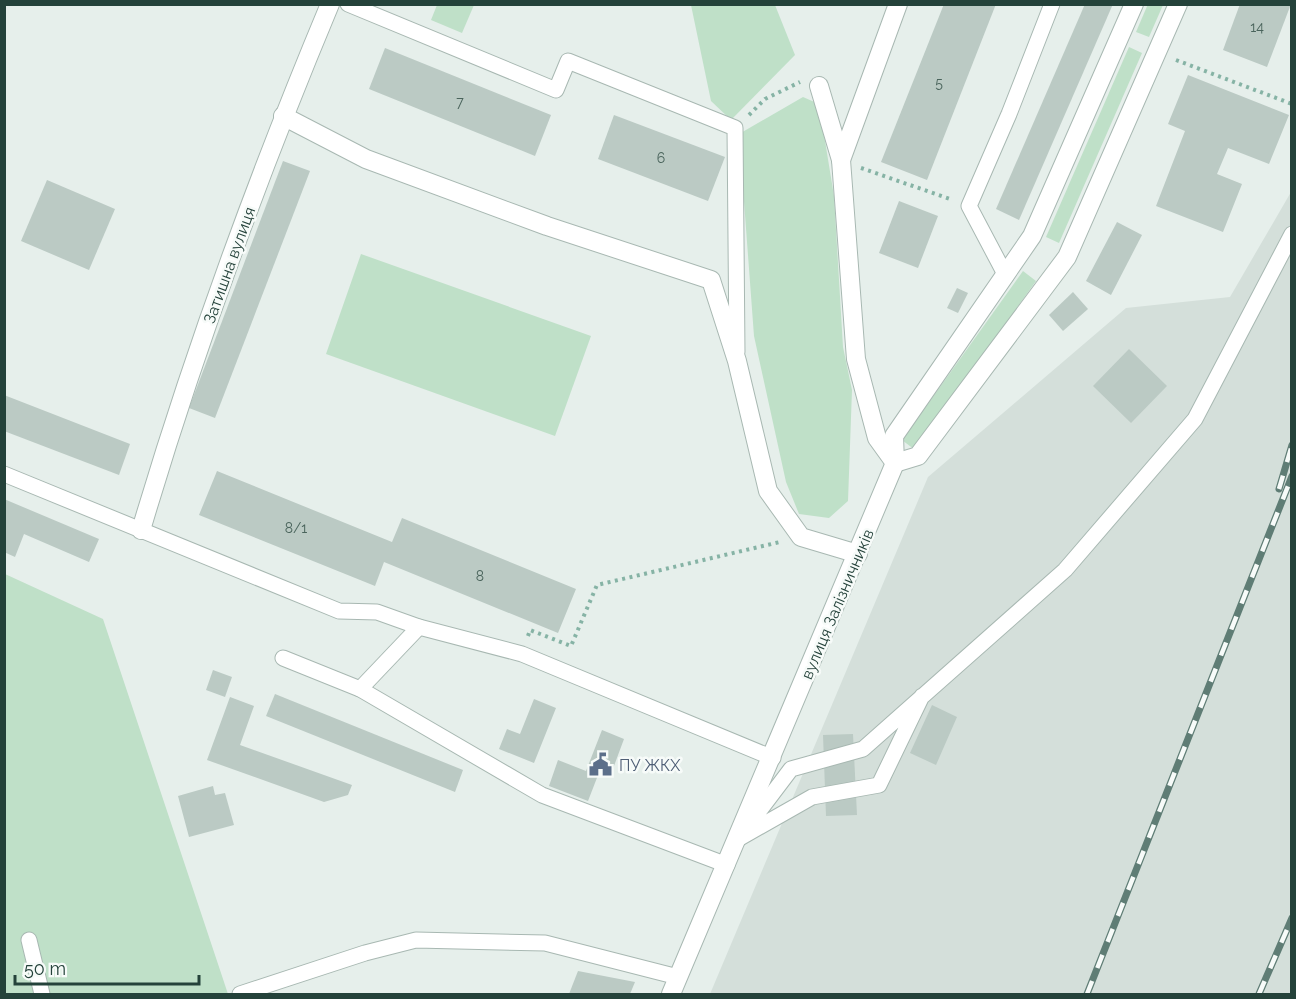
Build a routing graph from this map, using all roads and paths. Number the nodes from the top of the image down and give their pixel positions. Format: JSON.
{"nodes":[{"id":1,"x":330,"y":4,"type":"edge"},
{"id":2,"x":348,"y":4,"type":"edge"},
{"id":3,"x":898,"y":4,"type":"edge"},
{"id":4,"x":1052,"y":4,"type":"edge"},
{"id":5,"x":1134,"y":4,"type":"edge"},
{"id":6,"x":1178,"y":4,"type":"edge"},
{"id":7,"x":1157,"y":51,"type":"junction"},
{"id":8,"x":819,"y":86,"type":"joint"},
{"id":9,"x":1292,"y":104,"type":"edge"},
{"id":10,"x":283,"y":116,"type":"junction"},
{"id":11,"x":735,"y":128,"type":"junction"},
{"id":12,"x":841,"y":160,"type":"junction"},
{"id":13,"x":969,"y":206,"type":"junction"},
{"id":14,"x":1292,"y":234,"type":"edge"},
{"id":15,"x":1006,"y":276,"type":"junction"},
{"id":16,"x":737,"y":361,"type":"junction"},
{"id":17,"x":896,"y":463,"type":"junction"},
{"id":18,"x":4,"y":474,"type":"edge"},
{"id":19,"x":141,"y":530,"type":"junction"},
{"id":20,"x":801,"y":537,"type":"junction"},
{"id":21,"x":858,"y":554,"type":"junction"},
{"id":22,"x":419,"y":627,"type":"junction"},
{"id":23,"x":522,"y":654,"type":"junction"},
{"id":24,"x":283,"y":658,"type":"dead end"},
{"id":25,"x":360,"y":689,"type":"junction"},
{"id":26,"x":922,"y":696,"type":"junction"},
{"id":27,"x":772,"y":758,"type":"junction"},
{"id":28,"x":738,"y":839,"type":"junction"},
{"id":29,"x":727,"y":865,"type":"junction"},
{"id":30,"x":29,"y":940,"type":"dead end"},
{"id":31,"x":678,"y":977,"type":"junction"},
{"id":32,"x":42,"y":994,"type":"edge"},
{"id":33,"x":240,"y":994,"type":"edge"},
{"id":34,"x":671,"y":994,"type":"edge"}],
"edges":[{"from":1,"to":10,"type":"street","name":"Затишна вулиця"},
{"from":2,"to":11,"type":"lane"},
{"from":3,"to":12,"type":"street"},
{"from":4,"to":13,"type":"lane"},
{"from":5,"to":15,"type":"street"},
{"from":6,"to":7,"type":"street"},
{"from":7,"to":9,"type":"path"},
{"from":7,"to":17,"type":"street"},
{"from":8,"to":11,"type":"path"},
{"from":8,"to":12,"type":"street"},
{"from":10,"to":16,"type":"street"},
{"from":10,"to":19,"type":"street","name":"Затишна вулиця"},
{"from":11,"to":16,"type":"lane"},
{"from":12,"to":13,"type":"path"},
{"from":12,"to":17,"type":"street"},
{"from":13,"to":15,"type":"lane"},
{"from":14,"to":26,"type":"lane"},
{"from":15,"to":17,"type":"street"},
{"from":16,"to":20,"type":"street"},
{"from":17,"to":21,"type":"street","name":"вулиця Залізничників"},
{"from":18,"to":19,"type":"lane"},
{"from":19,"to":22,"type":"lane"},
{"from":20,"to":21,"type":"street"},
{"from":20,"to":23,"type":"path"},
{"from":21,"to":27,"type":"street","name":"вулиця Залізничників"},
{"from":22,"to":23,"type":"lane"},
{"from":22,"to":25,"type":"lane"},
{"from":23,"to":27,"type":"lane"},
{"from":24,"to":25,"type":"lane"},
{"from":25,"to":29,"type":"lane"},
{"from":26,"to":28,"type":"lane"},
{"from":26,"to":28,"type":"lane"},
{"from":27,"to":28,"type":"street","name":"вулиця Залізничників"},
{"from":28,"to":29,"type":"street","name":"вулиця Залізничників"},
{"from":29,"to":31,"type":"street","name":"вулиця Залізничників"},
{"from":30,"to":32,"type":"lane"},
{"from":31,"to":33,"type":"lane"},
{"from":31,"to":34,"type":"street","name":"вулиця Залізничників"}]}
